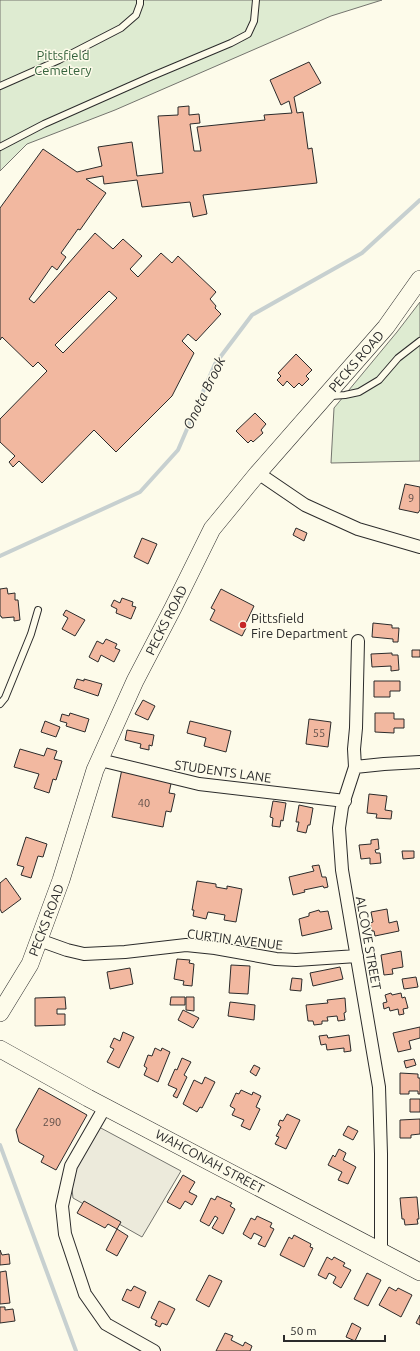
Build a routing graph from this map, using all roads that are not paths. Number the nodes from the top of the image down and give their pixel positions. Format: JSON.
{"nodes":[{"id":1,"x":140,"y":0,"type":"edge"},
{"id":2,"x":256,"y":0,"type":"edge"},
{"id":3,"x":0,"y":86,"type":"edge"},
{"id":4,"x":0,"y":148,"type":"edge"},
{"id":5,"x":420,"y":279,"type":"edge"},
{"id":6,"x":420,"y":340,"type":"edge"},
{"id":7,"x":325,"y":397,"type":"junction"},
{"id":8,"x":258,"y":473,"type":"junction"},
{"id":9,"x":420,"y":547,"type":"edge"},
{"id":10,"x":38,"y":610,"type":"dead end"},
{"id":11,"x":358,"y":641,"type":"dead end"},
{"id":12,"x":0,"y":704,"type":"edge"},
{"id":13,"x":100,"y":760,"type":"junction"},
{"id":14,"x":420,"y":762,"type":"edge"},
{"id":15,"x":355,"y":767,"type":"junction"},
{"id":16,"x":344,"y":801,"type":"junction"},
{"id":17,"x":39,"y":940,"type":"junction"},
{"id":18,"x":357,"y":956,"type":"junction"},
{"id":19,"x":0,"y":1013,"type":"edge"},
{"id":20,"x":0,"y":1049,"type":"edge"},
{"id":21,"x":105,"y":1107,"type":"junction"},
{"id":22,"x":381,"y":1252,"type":"junction"},
{"id":23,"x":420,"y":1272,"type":"edge"},
{"id":24,"x":154,"y":1351,"type":"edge"}],
"edges":[{"from":1,"to":3,"type":"lane"},
{"from":2,"to":4,"type":"lane"},
{"from":5,"to":7,"type":"street","name":"PECKS ROAD"},
{"from":6,"to":7,"type":"lane"},
{"from":7,"to":8,"type":"street","name":"PECKS ROAD"},
{"from":8,"to":9,"type":"street"},
{"from":8,"to":13,"type":"street","name":"PECKS ROAD"},
{"from":10,"to":12,"type":"lane"},
{"from":11,"to":15,"type":"street","name":"ALCOVE STREET"},
{"from":13,"to":16,"type":"street","name":"STUDENTS LANE"},
{"from":13,"to":17,"type":"street","name":"PECKS ROAD"},
{"from":14,"to":15,"type":"street"},
{"from":15,"to":16,"type":"street","name":"ALCOVE STREET"},
{"from":16,"to":18,"type":"street","name":"ALCOVE STREET"},
{"from":17,"to":18,"type":"street","name":"CURTIN AVENUE"},
{"from":17,"to":19,"type":"street","name":"PECKS ROAD"},
{"from":18,"to":22,"type":"street","name":"ALCOVE STREET"},
{"from":20,"to":21,"type":"street","name":"WAHCONAH STREET"},
{"from":21,"to":22,"type":"street","name":"WAHCONAH STREET"},
{"from":21,"to":24,"type":"street"},
{"from":22,"to":23,"type":"street","name":"WAHCONAH STREET"}]}
